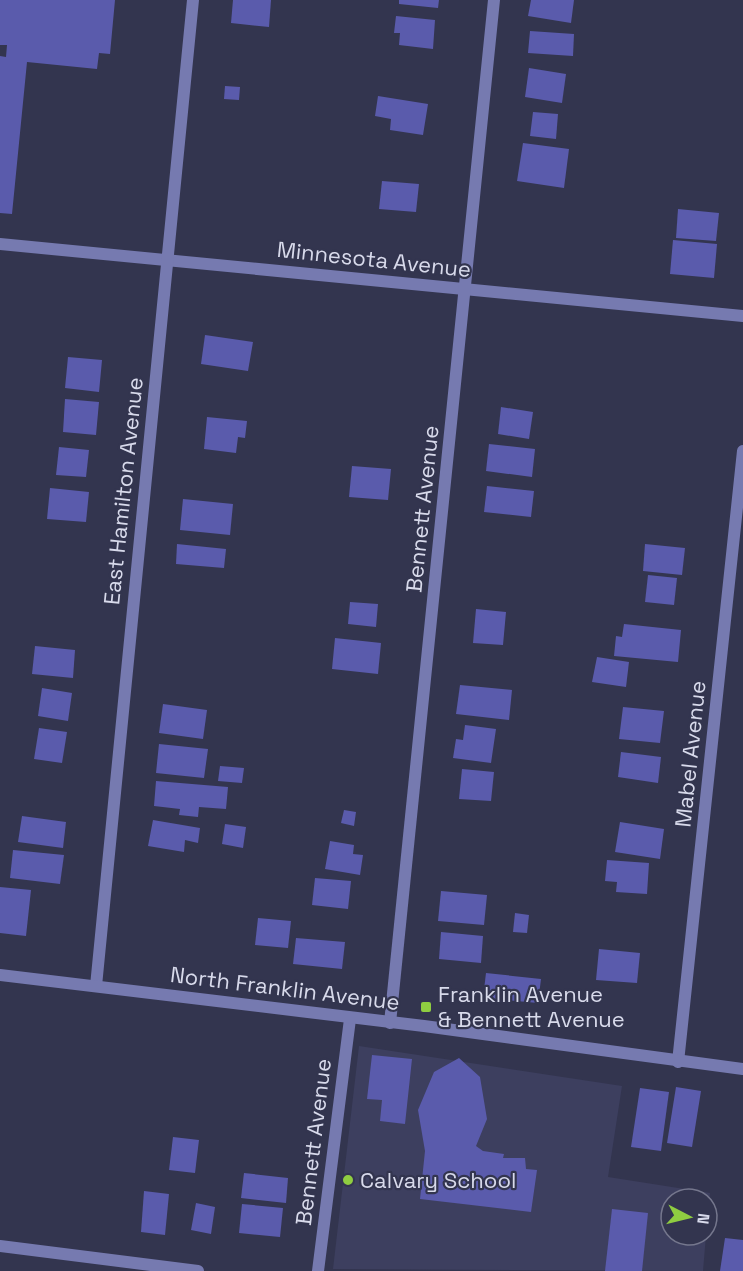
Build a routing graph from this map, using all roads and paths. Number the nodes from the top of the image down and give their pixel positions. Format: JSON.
{"nodes":[{"id":1,"x":194,"y":0,"type":"edge"},
{"id":2,"x":494,"y":0,"type":"edge"},
{"id":3,"x":0,"y":244,"type":"edge"},
{"id":4,"x":166,"y":259,"type":"junction"},
{"id":5,"x":465,"y":290,"type":"junction"},
{"id":6,"x":743,"y":316,"type":"edge"},
{"id":7,"x":743,"y":451,"type":"edge"},
{"id":8,"x":0,"y":975,"type":"edge"},
{"id":9,"x":96,"y":986,"type":"junction"},
{"id":10,"x":350,"y":1019,"type":"junction"},
{"id":11,"x":390,"y":1023,"type":"junction"},
{"id":12,"x":678,"y":1062,"type":"junction"},
{"id":13,"x":743,"y":1069,"type":"edge"},
{"id":14,"x":0,"y":1246,"type":"edge"},
{"id":15,"x":198,"y":1271,"type":"edge"},
{"id":16,"x":318,"y":1271,"type":"edge"}],
"edges":[{"from":1,"to":4,"type":"street","name":"East Hamilton Avenue"},
{"from":2,"to":5,"type":"street","name":"Bennett Avenue"},
{"from":3,"to":4,"type":"street","name":"Minnesota Avenue"},
{"from":4,"to":5,"type":"street","name":"Minnesota Avenue"},
{"from":4,"to":9,"type":"street","name":"East Hamilton Avenue"},
{"from":5,"to":6,"type":"street","name":"Minnesota Avenue"},
{"from":5,"to":11,"type":"street","name":"Bennett Avenue"},
{"from":7,"to":12,"type":"street","name":"Mabel Avenue"},
{"from":8,"to":9,"type":"street","name":"North Franklin Avenue"},
{"from":9,"to":10,"type":"street","name":"North Franklin Avenue"},
{"from":10,"to":11,"type":"street","name":"North Franklin Avenue"},
{"from":10,"to":16,"type":"street","name":"Bennett Avenue"},
{"from":11,"to":12,"type":"street","name":"North Franklin Avenue"},
{"from":12,"to":13,"type":"street","name":"North Franklin Avenue"},
{"from":14,"to":15,"type":"street"}]}
